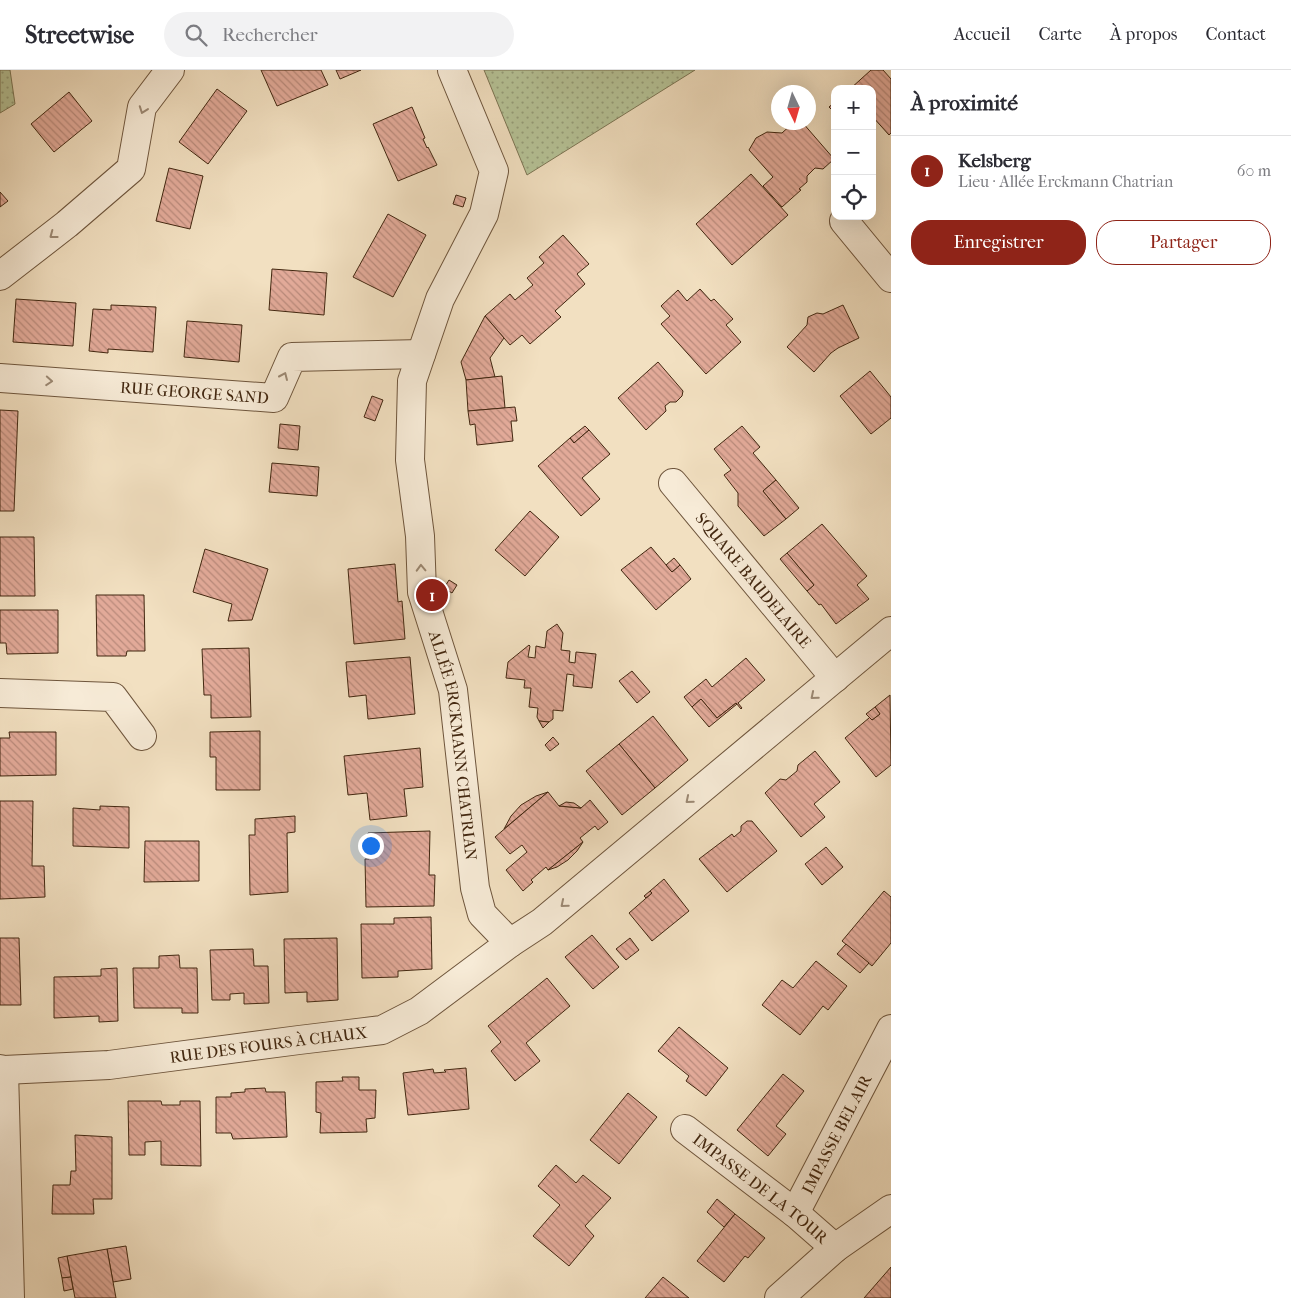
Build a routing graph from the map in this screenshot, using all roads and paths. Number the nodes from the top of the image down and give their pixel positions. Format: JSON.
{"nodes":[{"id":1,"x":170,"y":70,"type":"edge"},
{"id":2,"x":452,"y":70,"type":"edge"},
{"id":3,"x":844,"y":220,"type":"dead end"},
{"id":4,"x":0,"y":276,"type":"edge"},
{"id":5,"x":891,"y":278,"type":"edge"},
{"id":6,"x":421,"y":354,"type":"junction"},
{"id":7,"x":0,"y":378,"type":"edge"},
{"id":8,"x":674,"y":483,"type":"dead end"},
{"id":9,"x":891,"y":631,"type":"edge"},
{"id":10,"x":835,"y":678,"type":"junction"},
{"id":11,"x":0,"y":693,"type":"edge"},
{"id":12,"x":142,"y":736,"type":"dead end"},
{"id":13,"x":510,"y":943,"type":"junction"},
{"id":14,"x":891,"y":1029,"type":"edge"},
{"id":15,"x":2,"y":1069,"type":"edge"},
{"id":16,"x":685,"y":1129,"type":"dead end"},
{"id":17,"x":891,"y":1209,"type":"edge"},
{"id":18,"x":795,"y":1213,"type":"junction"},
{"id":19,"x":835,"y":1248,"type":"junction"},
{"id":20,"x":10,"y":1298,"type":"edge"},
{"id":21,"x":779,"y":1298,"type":"edge"}],
"edges":[{"from":1,"to":4,"type":"street","one_way":true},
{"from":2,"to":6,"type":"street","name":"ALLÉE ERCKMANN CHATRIAN"},
{"from":3,"to":5,"type":"street"},
{"from":7,"to":6,"type":"street","name":"RUE GEORGE SAND","one_way":true},
{"from":13,"to":6,"type":"street","name":"ALLÉE ERCKMANN CHATRIAN","one_way":true},
{"from":8,"to":10,"type":"street","name":"SQUARE BAUDELAIRE"},
{"from":9,"to":10,"type":"street"},
{"from":10,"to":13,"type":"street","one_way":true},
{"from":11,"to":12,"type":"street"},
{"from":13,"to":15,"type":"street","name":"RUE DES FOURS À CHAUX"},
{"from":14,"to":18,"type":"street","name":"IMPASSE BEL AIR"},
{"from":15,"to":20,"type":"street"},
{"from":16,"to":18,"type":"street","name":"IMPASSE DE LA TOUR"},
{"from":17,"to":19,"type":"street"},
{"from":18,"to":19,"type":"street","name":"IMPASSE DE LA TOUR"},
{"from":19,"to":21,"type":"street"}]}
